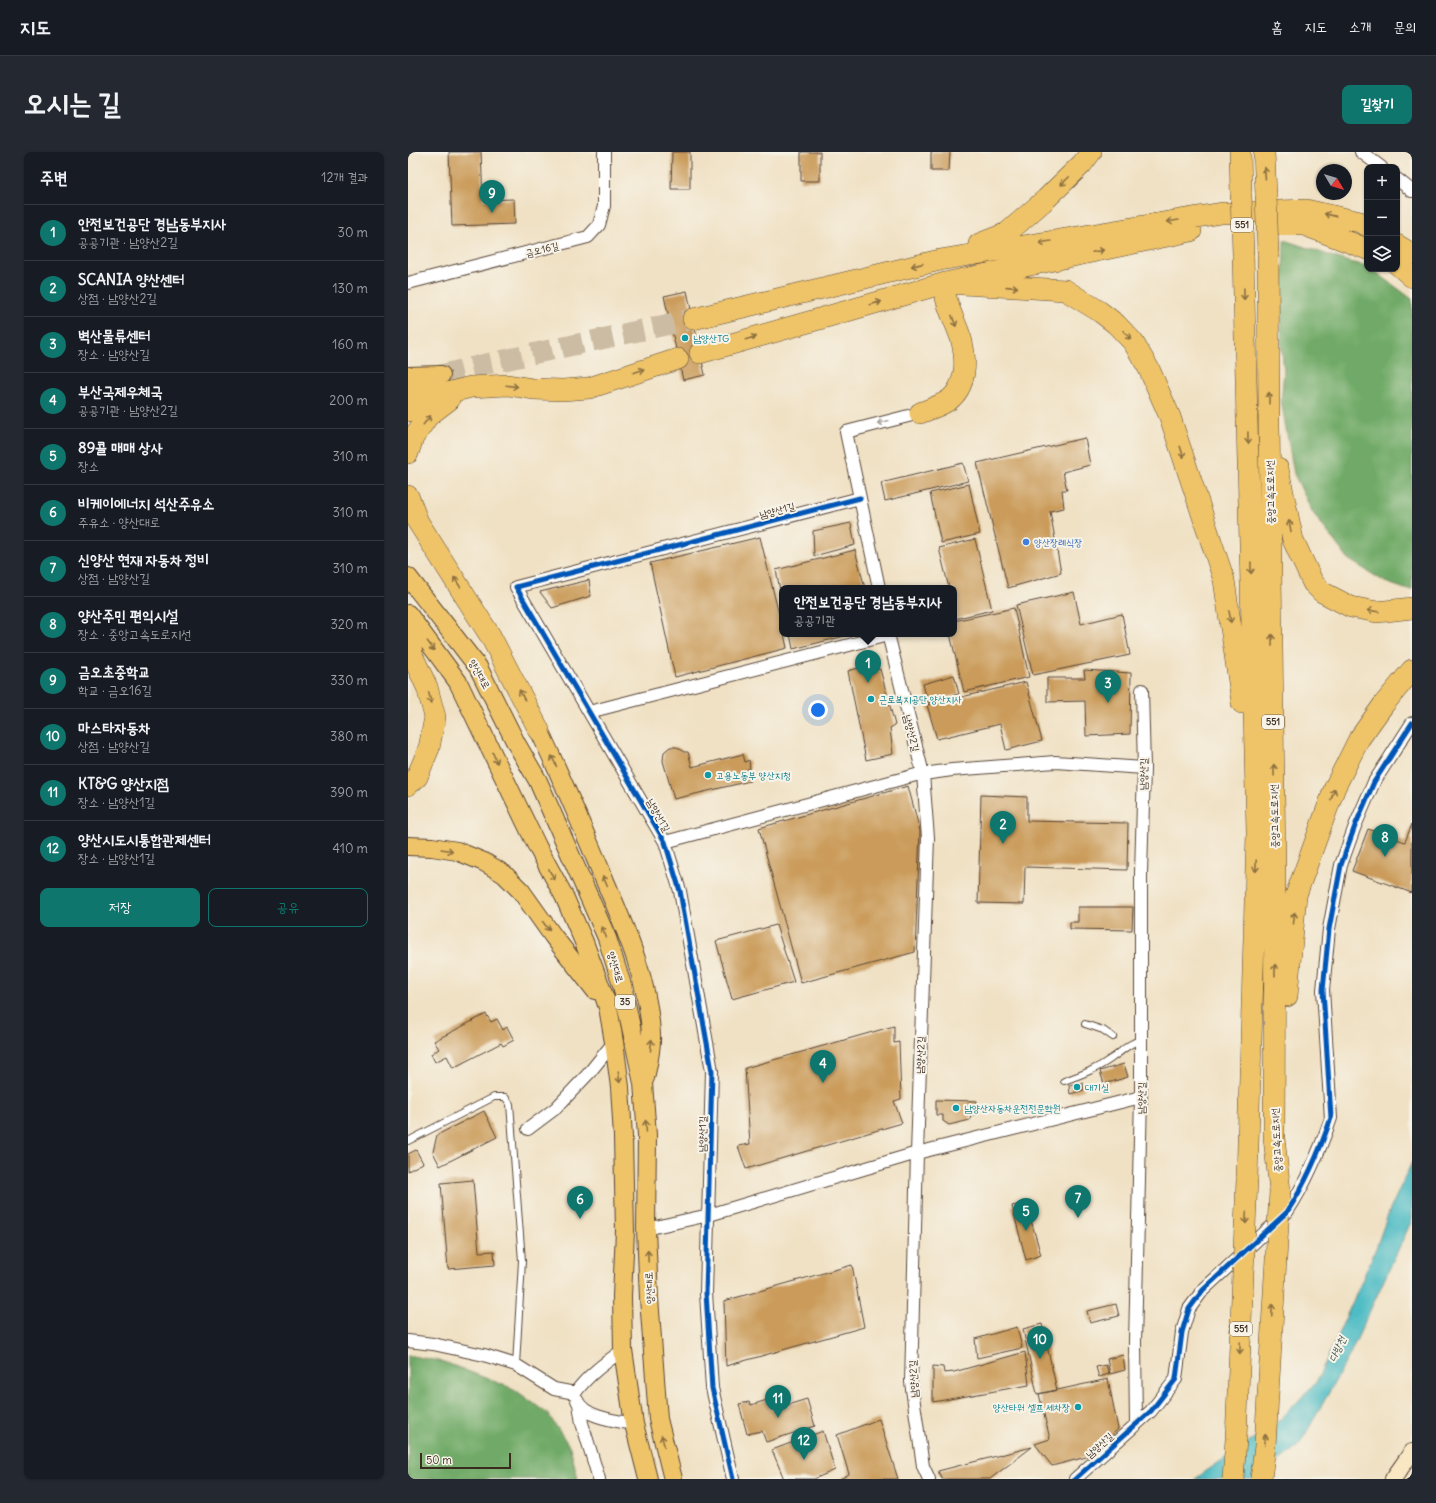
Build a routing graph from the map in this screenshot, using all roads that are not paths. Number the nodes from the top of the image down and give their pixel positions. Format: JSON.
{"nodes":[{"id":1,"x":604,"y":152,"type":"edge"},
{"id":2,"x":1091,"y":152,"type":"edge"},
{"id":3,"x":1240,"y":152,"type":"edge"},
{"id":4,"x":1264,"y":152,"type":"edge"},
{"id":5,"x":1361,"y":152,"type":"edge"},
{"id":6,"x":1377,"y":164,"type":"edge"},
{"id":7,"x":1400,"y":181,"type":"edge"},
{"id":8,"x":1412,"y":191,"type":"edge"},
{"id":9,"x":1364,"y":224,"type":"edge"},
{"id":10,"x":1400,"y":246,"type":"edge"},
{"id":11,"x":1364,"y":248,"type":"edge"},
{"id":12,"x":1412,"y":254,"type":"edge"},
{"id":13,"x":940,"y":260,"type":"junction"},
{"id":14,"x":1400,"y":267,"type":"edge"},
{"id":15,"x":1412,"y":277,"type":"edge"},
{"id":16,"x":408,"y":283,"type":"edge"},
{"id":17,"x":945,"y":283,"type":"junction"},
{"id":18,"x":693,"y":319,"type":"tunnel mouth"},
{"id":19,"x":700,"y":353,"type":"dead end"},
{"id":20,"x":678,"y":360,"type":"dead end"},
{"id":21,"x":408,"y":376,"type":"edge"},
{"id":22,"x":486,"y":386,"type":"junction"},
{"id":23,"x":408,"y":395,"type":"edge"},
{"id":24,"x":408,"y":411,"type":"edge"},
{"id":25,"x":920,"y":413,"type":"joint"},
{"id":26,"x":1269,"y":425,"type":"junction"},
{"id":27,"x":408,"y":453,"type":"edge"},
{"id":28,"x":408,"y":496,"type":"edge"},
{"id":29,"x":860,"y":498,"type":"junction"},
{"id":30,"x":408,"y":577,"type":"edge"},
{"id":31,"x":877,"y":585,"type":"edge"},
{"id":32,"x":1412,"y":608,"type":"edge"},
{"id":33,"x":408,"y":614,"type":"edge"},
{"id":34,"x":408,"y":636,"type":"edge"},
{"id":35,"x":880,"y":637,"type":"edge"},
{"id":36,"x":888,"y":637,"type":"edge"},
{"id":37,"x":1412,"y":670,"type":"edge"},
{"id":38,"x":1142,"y":690,"type":"dead end"},
{"id":39,"x":589,"y":712,"type":"junction"},
{"id":40,"x":1412,"y":723,"type":"edge"},
{"id":41,"x":539,"y":730,"type":"joint"},
{"id":42,"x":1144,"y":768,"type":"junction"},
{"id":43,"x":922,"y":774,"type":"junction"},
{"id":44,"x":408,"y":785,"type":"edge"},
{"id":45,"x":1257,"y":833,"type":"junction"},
{"id":46,"x":665,"y":842,"type":"junction"},
{"id":47,"x":408,"y":846,"type":"edge"},
{"id":48,"x":608,"y":1007,"type":"junction"},
{"id":49,"x":1084,"y":1024,"type":"dead end"},
{"id":50,"x":1113,"y":1037,"type":"dead end"},
{"id":51,"x":1141,"y":1040,"type":"junction"},
{"id":52,"x":614,"y":1042,"type":"junction"},
{"id":53,"x":1064,"y":1081,"type":"dead end"},
{"id":54,"x":643,"y":1083,"type":"junction"},
{"id":55,"x":1141,"y":1097,"type":"junction"},
{"id":56,"x":528,"y":1129,"type":"dead end"},
{"id":57,"x":1274,"y":1138,"type":"junction"},
{"id":58,"x":408,"y":1141,"type":"edge"},
{"id":59,"x":917,"y":1153,"type":"junction"},
{"id":60,"x":709,"y":1215,"type":"junction"},
{"id":61,"x":646,"y":1229,"type":"junction"},
{"id":62,"x":408,"y":1341,"type":"edge"},
{"id":63,"x":623,"y":1350,"type":"junction"},
{"id":64,"x":516,"y":1365,"type":"junction"},
{"id":65,"x":577,"y":1399,"type":"junction"},
{"id":66,"x":634,"y":1424,"type":"junction"},
{"id":67,"x":1136,"y":1425,"type":"junction"},
{"id":68,"x":1412,"y":1452,"type":"edge"},
{"id":69,"x":599,"y":1479,"type":"edge"},
{"id":70,"x":648,"y":1479,"type":"edge"},
{"id":71,"x":673,"y":1479,"type":"edge"},
{"id":72,"x":733,"y":1479,"type":"edge"},
{"id":73,"x":929,"y":1479,"type":"edge"},
{"id":74,"x":1075,"y":1479,"type":"edge"},
{"id":75,"x":1233,"y":1479,"type":"edge"},
{"id":76,"x":1261,"y":1479,"type":"edge"},
{"id":77,"x":1393,"y":1479,"type":"edge"}],
"edges":[{"from":1,"to":16,"type":"street","name":"금오16길"},
{"from":2,"to":13,"type":"highway","one_way":true},
{"from":3,"to":45,"type":"highway","name":"중앙고속도로지선","number":"551","one_way":true,"bridge":true},
{"from":26,"to":4,"type":"highway","name":"중앙고속도로지선","number":"551","one_way":true,"bridge":true},
{"from":5,"to":6,"type":"street"},
{"from":7,"to":8,"type":"street"},
{"from":9,"to":13,"type":"highway","one_way":true},
{"from":10,"to":12,"type":"highway"},
{"from":17,"to":11,"type":"highway","one_way":true},
{"from":13,"to":18,"type":"highway","one_way":true},
{"from":14,"to":15,"type":"highway"},
{"from":19,"to":17,"type":"highway","one_way":true},
{"from":17,"to":25,"type":"highway","one_way":true},
{"from":17,"to":45,"type":"highway","one_way":true},
{"from":22,"to":20,"type":"highway","one_way":true},
{"from":21,"to":23,"type":"main road"},
{"from":22,"to":24,"type":"highway"},
{"from":27,"to":22,"type":"highway","one_way":true},
{"from":25,"to":29,"type":"street","one_way":true},
{"from":32,"to":26,"type":"highway","one_way":true},
{"from":57,"to":26,"type":"highway","name":"중앙고속도로지선","number":"551","one_way":true},
{"from":41,"to":28,"type":"highway","one_way":true},
{"from":29,"to":31,"type":"street"},
{"from":29,"to":39,"type":"street","name":"남양산1길"},
{"from":54,"to":30,"type":"main road","name":"양산대로","number":"35","one_way":true},
{"from":33,"to":48,"type":"main road","name":"양산대로","number":"35","one_way":true},
{"from":34,"to":44,"type":"highway","one_way":true},
{"from":35,"to":39,"type":"street"},
{"from":36,"to":43,"type":"street","name":"남양산2길"},
{"from":57,"to":37,"type":"highway","one_way":true},
{"from":38,"to":42,"type":"street","name":"남양산길"},
{"from":39,"to":46,"type":"street","name":"남양산1길"},
{"from":40,"to":67,"type":"street"},
{"from":54,"to":41,"type":"main road","one_way":true},
{"from":42,"to":43,"type":"street"},
{"from":42,"to":51,"type":"street","name":"남양산길"},
{"from":43,"to":46,"type":"street"},
{"from":43,"to":59,"type":"street","name":"남양산2길"},
{"from":45,"to":75,"type":"highway","name":"중앙고속도로지선","number":"551","one_way":true,"bridge":true},
{"from":46,"to":60,"type":"street","name":"남양산1길"},
{"from":47,"to":48,"type":"main road","one_way":true},
{"from":48,"to":52,"type":"main road","name":"양산대로","number":"35"},
{"from":49,"to":50,"type":"lane"},
{"from":51,"to":53,"type":"lane"},
{"from":51,"to":55,"type":"street","name":"남양산길"},
{"from":52,"to":56,"type":"street"},
{"from":52,"to":63,"type":"main road","name":"양산대로","number":"35","one_way":true},
{"from":61,"to":54,"type":"main road","name":"양산대로","number":"35","one_way":true},
{"from":55,"to":59,"type":"street"},
{"from":55,"to":67,"type":"street","name":"남양산길"},
{"from":76,"to":57,"type":"highway","name":"중앙고속도로지선","number":"551","one_way":true,"bridge":true},
{"from":58,"to":64,"type":"lane"},
{"from":59,"to":60,"type":"street"},
{"from":59,"to":73,"type":"street","name":"남양산2길"},
{"from":60,"to":61,"type":"street"},
{"from":60,"to":72,"type":"street","name":"남양산1길"},
{"from":71,"to":61,"type":"main road","name":"양산대로","number":"35","one_way":true},
{"from":62,"to":64,"type":"street"},
{"from":63,"to":65,"type":"street"},
{"from":63,"to":66,"type":"main road","name":"양산대로","number":"35"},
{"from":64,"to":65,"type":"street"},
{"from":65,"to":66,"type":"street"},
{"from":65,"to":69,"type":"street"},
{"from":66,"to":70,"type":"main road","name":"양산대로","number":"35"},
{"from":67,"to":74,"type":"street","name":"남양산길"},
{"from":68,"to":77,"type":"main road"}]}
